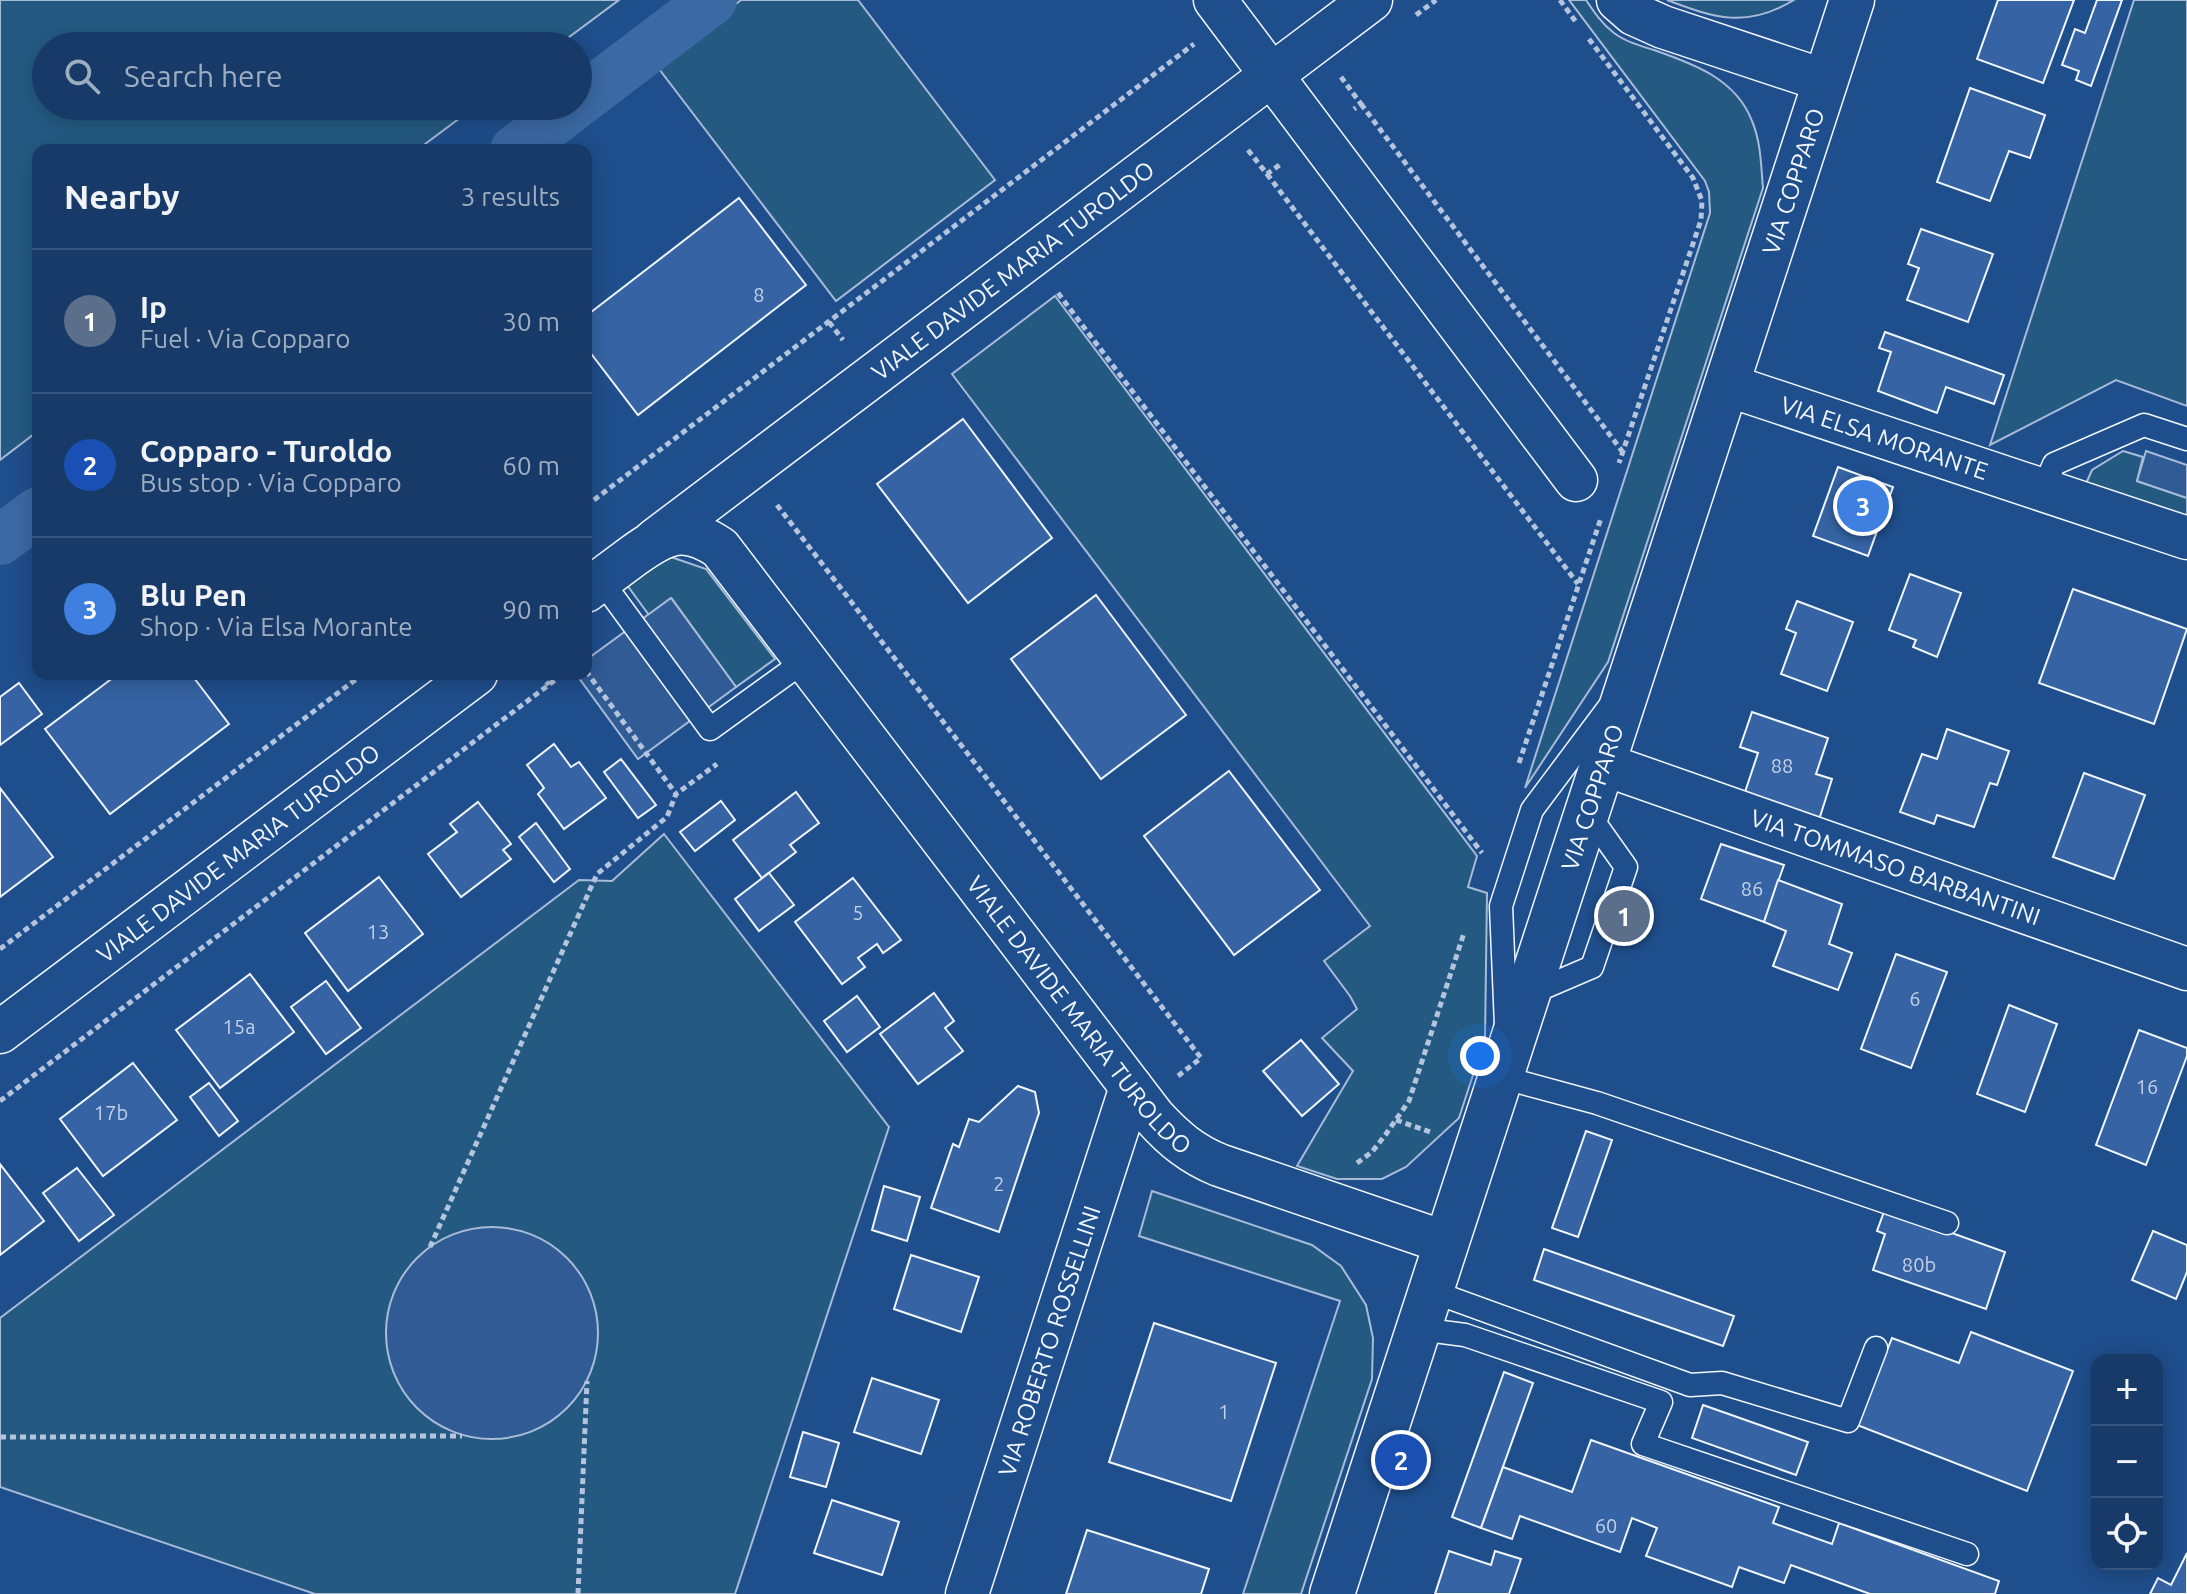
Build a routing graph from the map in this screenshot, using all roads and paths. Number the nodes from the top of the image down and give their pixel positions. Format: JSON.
{"nodes":[{"id":1,"x":1371,"y":0,"type":"edge"},
{"id":2,"x":1436,"y":0,"type":"edge"},
{"id":3,"x":1560,"y":0,"type":"edge"},
{"id":4,"x":1618,"y":0,"type":"edge"},
{"id":5,"x":1852,"y":0,"type":"edge"},
{"id":6,"x":1222,"y":9,"type":"edge"},
{"id":7,"x":1411,"y":19,"type":"dead end"},
{"id":8,"x":1579,"y":25,"type":"dead end"},
{"id":9,"x":1588,"y":38,"type":"dead end"},
{"id":10,"x":1338,"y":74,"type":"dead end"},
{"id":11,"x":1272,"y":75,"type":"junction"},
{"id":12,"x":1826,"y":81,"type":"junction"},
{"id":13,"x":1361,"y":104,"type":"junction"},
{"id":14,"x":1318,"y":136,"type":"junction"},
{"id":15,"x":1246,"y":146,"type":"dead end"},
{"id":16,"x":1267,"y":174,"type":"junction"},
{"id":17,"x":1054,"y":288,"type":"dead end"},
{"id":18,"x":1727,"y":385,"type":"junction"},
{"id":19,"x":2187,"y":439,"type":"edge"},
{"id":20,"x":1623,"y":452,"type":"junction"},
{"id":21,"x":1618,"y":467,"type":"dead end"},
{"id":22,"x":1576,"y":480,"type":"dead end"},
{"id":23,"x":2043,"y":490,"type":"junction"},
{"id":24,"x":773,"y":499,"type":"dead end"},
{"id":25,"x":592,"y":501,"type":"edge"},
{"id":26,"x":1603,"y":511,"type":"dead end"},
{"id":27,"x":2187,"y":538,"type":"edge"},
{"id":28,"x":654,"y":540,"type":"junction"},
{"id":29,"x":1579,"y":585,"type":"junction"},
{"id":30,"x":594,"y":586,"type":"edge"},
{"id":31,"x":807,"y":659,"type":"junction"},
{"id":32,"x":1633,"y":674,"type":"junction"},
{"id":33,"x":592,"y":679,"type":"edge"},
{"id":34,"x":355,"y":680,"type":"edge"},
{"id":35,"x":468,"y":680,"type":"edge"},
{"id":36,"x":545,"y":680,"type":"edge"},
{"id":37,"x":555,"y":680,"type":"edge"},
{"id":38,"x":549,"y":685,"type":"junction"},
{"id":39,"x":726,"y":757,"type":"dead end"},
{"id":40,"x":1603,"y":764,"type":"junction"},
{"id":41,"x":1516,"y":772,"type":"dead end"},
{"id":42,"x":676,"y":794,"type":"junction"},
{"id":43,"x":1492,"y":845,"type":"dead end"},
{"id":44,"x":1468,"y":920,"type":"dead end"},
{"id":45,"x":0,"y":949,"type":"edge"},
{"id":46,"x":2187,"y":969,"type":"edge"},
{"id":47,"x":0,"y":1032,"type":"edge"},
{"id":48,"x":1504,"y":1068,"type":"junction"},
{"id":49,"x":1150,"y":1084,"type":"junction"},
{"id":50,"x":0,"y":1101,"type":"edge"},
{"id":51,"x":1322,"y":1201,"type":"junction"},
{"id":52,"x":1947,"y":1223,"type":"dead end"},
{"id":53,"x":1447,"y":1243,"type":"junction"},
{"id":54,"x":430,"y":1247,"type":"dead end"},
{"id":55,"x":1425,"y":1310,"type":"junction"},
{"id":56,"x":1876,"y":1348,"type":"dead end"},
{"id":57,"x":587,"y":1381,"type":"dead end"},
{"id":58,"x":462,"y":1436,"type":"dead end"},
{"id":59,"x":0,"y":1437,"type":"edge"},
{"id":60,"x":1967,"y":1554,"type":"dead end"},
{"id":61,"x":578,"y":1594,"type":"edge"},
{"id":62,"x":967,"y":1594,"type":"edge"},
{"id":63,"x":1332,"y":1594,"type":"edge"}],
"edges":[{"from":1,"to":11,"type":"street","name":"VIALE DAVIDE MARIA TUROLDO"},
{"from":2,"to":7,"type":"path"},
{"from":3,"to":8,"type":"path"},
{"from":4,"to":12,"type":"street"},
{"from":5,"to":12,"type":"street","name":"VIA COPPARO"},
{"from":6,"to":11,"type":"street"},
{"from":6,"to":25,"type":"path"},
{"from":9,"to":20,"type":"path"},
{"from":10,"to":13,"type":"path"},
{"from":11,"to":14,"type":"street"},
{"from":11,"to":28,"type":"street","name":"VIALE DAVIDE MARIA TUROLDO"},
{"from":12,"to":18,"type":"street","name":"VIA COPPARO"},
{"from":13,"to":14,"type":"path"},
{"from":13,"to":20,"type":"path"},
{"from":14,"to":16,"type":"path"},
{"from":14,"to":22,"type":"street"},
{"from":15,"to":16,"type":"path"},
{"from":16,"to":29,"type":"path"},
{"from":17,"to":43,"type":"path"},
{"from":18,"to":23,"type":"street","name":"VIA ELSA MORANTE"},
{"from":18,"to":32,"type":"street","name":"VIA COPPARO"},
{"from":19,"to":23,"type":"lane"},
{"from":20,"to":21,"type":"path"},
{"from":23,"to":27,"type":"street","name":"VIA ELSA MORANTE"},
{"from":24,"to":49,"type":"path"},
{"from":26,"to":29,"type":"path"},
{"from":28,"to":30,"type":"street","name":"VIALE DAVIDE MARIA TUROLDO"},
{"from":28,"to":31,"type":"street","name":"VIALE DAVIDE MARIA TUROLDO"},
{"from":29,"to":41,"type":"path"},
{"from":30,"to":31,"type":"lane","name":"VIALE DAVIDE MARIA TUROLDO"},
{"from":31,"to":49,"type":"street","name":"VIALE DAVIDE MARIA TUROLDO"},
{"from":32,"to":40,"type":"street","name":"VIA COPPARO"},
{"from":32,"to":48,"type":"lane"},
{"from":33,"to":42,"type":"path"},
{"from":34,"to":45,"type":"path"},
{"from":35,"to":47,"type":"street","name":"VIALE DAVIDE MARIA TUROLDO"},
{"from":36,"to":38,"type":"path"},
{"from":37,"to":38,"type":"path"},
{"from":38,"to":50,"type":"path"},
{"from":39,"to":42,"type":"path"},
{"from":40,"to":46,"type":"street","name":"VIA TOMMASO BARBANTINI"},
{"from":40,"to":48,"type":"street","name":"VIA COPPARO"},
{"from":42,"to":54,"type":"path"},
{"from":44,"to":51,"type":"path"},
{"from":48,"to":52,"type":"lane"},
{"from":48,"to":53,"type":"street","name":"VIA COPPARO"},
{"from":49,"to":51,"type":"street","name":"VIALE DAVIDE MARIA TUROLDO"},
{"from":49,"to":62,"type":"street","name":"VIA ROBERTO ROSSELLINI"},
{"from":51,"to":53,"type":"street","name":"VIALE DAVIDE MARIA TUROLDO"},
{"from":53,"to":55,"type":"street","name":"VIA COPPARO"},
{"from":55,"to":56,"type":"lane"},
{"from":55,"to":60,"type":"lane"},
{"from":55,"to":63,"type":"street","name":"VIA COPPARO"},
{"from":57,"to":61,"type":"path"},
{"from":58,"to":59,"type":"path"}]}
